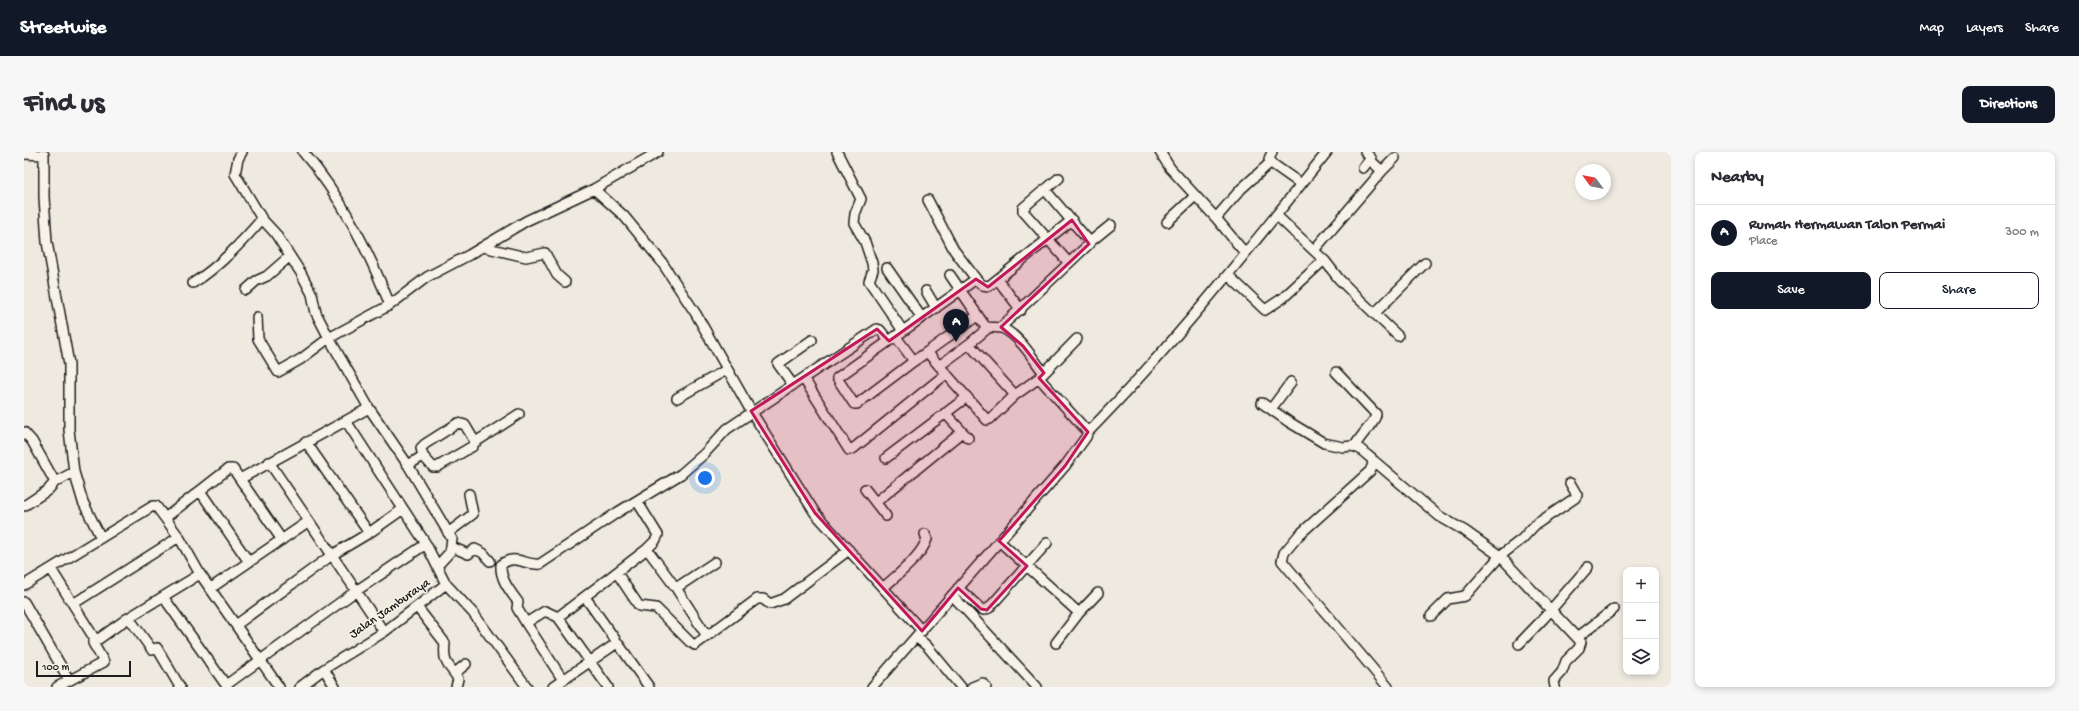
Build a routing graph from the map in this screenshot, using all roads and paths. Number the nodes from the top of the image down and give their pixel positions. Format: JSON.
{"nodes":[{"id":1,"x":242,"y":152,"type":"edge"},
{"id":2,"x":303,"y":152,"type":"edge"},
{"id":3,"x":658,"y":152,"type":"edge"},
{"id":4,"x":837,"y":152,"type":"edge"},
{"id":5,"x":1160,"y":152,"type":"edge"},
{"id":6,"x":1272,"y":152,"type":"edge"},
{"id":7,"x":1327,"y":152,"type":"edge"},
{"id":8,"x":24,"y":154,"type":"edge"},
{"id":9,"x":46,"y":154,"type":"edge"},
{"id":10,"x":1367,"y":156,"type":"edge"},
{"id":11,"x":1394,"y":158,"type":"dead end"},
{"id":12,"x":1271,"y":162,"type":"junction"},
{"id":13,"x":1363,"y":168,"type":"dead end"},
{"id":14,"x":1382,"y":171,"type":"junction"},
{"id":15,"x":1059,"y":178,"type":"dead end"},
{"id":16,"x":1301,"y":184,"type":"junction"},
{"id":17,"x":594,"y":189,"type":"junction"},
{"id":18,"x":1045,"y":190,"type":"junction"},
{"id":19,"x":1195,"y":196,"type":"junction"},
{"id":20,"x":928,"y":200,"type":"dead end"},
{"id":21,"x":1276,"y":215,"type":"junction"},
{"id":22,"x":1216,"y":218,"type":"junction"},
{"id":23,"x":262,"y":219,"type":"junction"},
{"id":24,"x":1072,"y":220,"type":"junction"},
{"id":25,"x":1166,"y":222,"type":"dead end"},
{"id":26,"x":1110,"y":225,"type":"dead end"},
{"id":27,"x":1048,"y":240,"type":"junction"},
{"id":28,"x":1090,"y":242,"type":"junction"},
{"id":29,"x":482,"y":247,"type":"junction"},
{"id":30,"x":1314,"y":250,"type":"junction"},
{"id":31,"x":1245,"y":253,"type":"junction"},
{"id":32,"x":290,"y":256,"type":"junction"},
{"id":33,"x":1324,"y":260,"type":"junction"},
{"id":34,"x":1069,"y":263,"type":"junction"},
{"id":35,"x":1425,"y":263,"type":"dead end"},
{"id":36,"x":887,"y":268,"type":"dead end"},
{"id":37,"x":950,"y":275,"type":"dead end"},
{"id":38,"x":1228,"y":275,"type":"junction"},
{"id":39,"x":976,"y":279,"type":"junction"},
{"id":40,"x":998,"y":280,"type":"junction"},
{"id":41,"x":565,"y":282,"type":"dead end"},
{"id":42,"x":193,"y":283,"type":"dead end"},
{"id":43,"x":246,"y":290,"type":"dead end"},
{"id":44,"x":926,"y":291,"type":"dead end"},
{"id":45,"x":961,"y":291,"type":"junction"},
{"id":46,"x":390,"y":305,"type":"junction"},
{"id":47,"x":936,"y":308,"type":"junction"},
{"id":48,"x":1021,"y":310,"type":"junction"},
{"id":49,"x":1374,"y":314,"type":"junction"},
{"id":50,"x":977,"y":316,"type":"junction"},
{"id":51,"x":257,"y":317,"type":"dead end"},
{"id":52,"x":922,"y":318,"type":"junction"},
{"id":53,"x":988,"y":328,"type":"junction"},
{"id":54,"x":1000,"y":328,"type":"junction"},
{"id":55,"x":903,"y":331,"type":"junction"},
{"id":56,"x":1398,"y":336,"type":"dead end"},
{"id":57,"x":329,"y":338,"type":"junction"},
{"id":58,"x":893,"y":339,"type":"junction"},
{"id":59,"x":1076,"y":339,"type":"dead end"},
{"id":60,"x":812,"y":340,"type":"dead end"},
{"id":61,"x":969,"y":344,"type":"junction"},
{"id":62,"x":927,"y":352,"type":"junction"},
{"id":63,"x":914,"y":362,"type":"junction"},
{"id":64,"x":939,"y":366,"type":"junction"},
{"id":65,"x":726,"y":370,"type":"junction"},
{"id":66,"x":1336,"y":372,"type":"dead end"},
{"id":67,"x":946,"y":374,"type":"junction"},
{"id":68,"x":1042,"y":375,"type":"junction"},
{"id":69,"x":804,"y":379,"type":"junction"},
{"id":70,"x":1291,"y":382,"type":"dead end"},
{"id":71,"x":793,"y":385,"type":"junction"},
{"id":72,"x":1015,"y":395,"type":"junction"},
{"id":73,"x":967,"y":397,"type":"junction"},
{"id":74,"x":677,"y":398,"type":"dead end"},
{"id":75,"x":1262,"y":403,"type":"dead end"},
{"id":76,"x":369,"y":408,"type":"junction"},
{"id":77,"x":1271,"y":409,"type":"junction"},
{"id":78,"x":751,"y":411,"type":"junction"},
{"id":79,"x":945,"y":413,"type":"junction"},
{"id":80,"x":518,"y":414,"type":"dead end"},
{"id":81,"x":346,"y":421,"type":"junction"},
{"id":82,"x":24,"y":432,"type":"edge"},
{"id":83,"x":1088,"y":432,"type":"junction"},
{"id":84,"x":306,"y":442,"type":"junction"},
{"id":85,"x":474,"y":443,"type":"junction"},
{"id":86,"x":1355,"y":446,"type":"junction"},
{"id":87,"x":423,"y":456,"type":"junction"},
{"id":88,"x":1371,"y":457,"type":"junction"},
{"id":89,"x":886,"y":458,"type":"dead end"},
{"id":90,"x":268,"y":462,"type":"junction"},
{"id":91,"x":408,"y":465,"type":"junction"},
{"id":92,"x":74,"y":472,"type":"junction"},
{"id":93,"x":240,"y":479,"type":"junction"},
{"id":94,"x":55,"y":482,"type":"junction"},
{"id":95,"x":1570,"y":483,"type":"dead end"},
{"id":96,"x":865,"y":489,"type":"dead end"},
{"id":97,"x":200,"y":492,"type":"junction"},
{"id":98,"x":469,"y":494,"type":"dead end"},
{"id":99,"x":637,"y":501,"type":"junction"},
{"id":100,"x":876,"y":502,"type":"junction"},
{"id":101,"x":24,"y":506,"type":"edge"},
{"id":102,"x":403,"y":509,"type":"junction"},
{"id":103,"x":886,"y":516,"type":"dead end"},
{"id":104,"x":165,"y":518,"type":"junction"},
{"id":105,"x":309,"y":521,"type":"junction"},
{"id":106,"x":369,"y":533,"type":"junction"},
{"id":107,"x":448,"y":533,"type":"junction"},
{"id":108,"x":925,"y":534,"type":"dead end"},
{"id":109,"x":179,"y":537,"type":"junction"},
{"id":110,"x":101,"y":538,"type":"junction"},
{"id":111,"x":282,"y":540,"type":"junction"},
{"id":112,"x":999,"y":541,"type":"junction"},
{"id":113,"x":1047,"y":543,"type":"dead end"},
{"id":114,"x":426,"y":544,"type":"junction"},
{"id":115,"x":452,"y":547,"type":"junction"},
{"id":116,"x":647,"y":549,"type":"junction"},
{"id":117,"x":849,"y":550,"type":"junction"},
{"id":118,"x":332,"y":555,"type":"junction"},
{"id":119,"x":1500,"y":556,"type":"junction"},
{"id":120,"x":490,"y":561,"type":"dead end"},
{"id":121,"x":249,"y":562,"type":"junction"},
{"id":122,"x":715,"y":562,"type":"dead end"},
{"id":123,"x":438,"y":566,"type":"junction"},
{"id":124,"x":1027,"y":566,"type":"junction"},
{"id":125,"x":1588,"y":567,"type":"dead end"},
{"id":126,"x":51,"y":569,"type":"junction"},
{"id":127,"x":617,"y":573,"type":"junction"},
{"id":128,"x":200,"y":574,"type":"junction"},
{"id":129,"x":446,"y":584,"type":"junction"},
{"id":130,"x":24,"y":585,"type":"edge"},
{"id":131,"x":211,"y":588,"type":"junction"},
{"id":132,"x":676,"y":588,"type":"junction"},
{"id":133,"x":883,"y":588,"type":"junction"},
{"id":134,"x":356,"y":591,"type":"junction"},
{"id":135,"x":955,"y":592,"type":"junction"},
{"id":136,"x":1098,"y":593,"type":"dead end"},
{"id":137,"x":585,"y":597,"type":"junction"},
{"id":138,"x":164,"y":598,"type":"junction"},
{"id":139,"x":24,"y":602,"type":"edge"},
{"id":140,"x":73,"y":604,"type":"junction"},
{"id":141,"x":415,"y":608,"type":"junction"},
{"id":142,"x":1552,"y":609,"type":"junction"},
{"id":143,"x":1614,"y":609,"type":"dead end"},
{"id":144,"x":1079,"y":613,"type":"junction"},
{"id":145,"x":1431,"y":616,"type":"dead end"},
{"id":146,"x":558,"y":617,"type":"junction"},
{"id":147,"x":129,"y":618,"type":"junction"},
{"id":148,"x":526,"y":623,"type":"junction"},
{"id":149,"x":236,"y":625,"type":"junction"},
{"id":150,"x":384,"y":632,"type":"junction"},
{"id":151,"x":919,"y":634,"type":"junction"},
{"id":152,"x":707,"y":636,"type":"junction"},
{"id":153,"x":1578,"y":637,"type":"junction"},
{"id":154,"x":96,"y":641,"type":"junction"},
{"id":155,"x":617,"y":643,"type":"junction"},
{"id":156,"x":1056,"y":643,"type":"dead end"},
{"id":157,"x":1519,"y":644,"type":"dead end"},
{"id":158,"x":261,"y":660,"type":"junction"},
{"id":159,"x":589,"y":661,"type":"junction"},
{"id":160,"x":466,"y":664,"type":"dead end"},
{"id":161,"x":324,"y":669,"type":"junction"},
{"id":162,"x":454,"y":673,"type":"junction"},
{"id":163,"x":69,"y":680,"type":"junction"},
{"id":164,"x":563,"y":680,"type":"junction"},
{"id":165,"x":57,"y":687,"type":"edge"},
{"id":166,"x":180,"y":687,"type":"edge"},
{"id":167,"x":279,"y":687,"type":"edge"},
{"id":168,"x":300,"y":687,"type":"edge"},
{"id":169,"x":335,"y":687,"type":"edge"},
{"id":170,"x":457,"y":687,"type":"edge"},
{"id":171,"x":527,"y":687,"type":"edge"},
{"id":172,"x":553,"y":687,"type":"edge"},
{"id":173,"x":608,"y":687,"type":"edge"},
{"id":174,"x":649,"y":687,"type":"edge"},
{"id":175,"x":872,"y":687,"type":"edge"},
{"id":176,"x":961,"y":687,"type":"edge"},
{"id":177,"x":972,"y":687,"type":"edge"},
{"id":178,"x":986,"y":687,"type":"edge"},
{"id":179,"x":1037,"y":687,"type":"edge"},
{"id":180,"x":1388,"y":687,"type":"edge"},
{"id":181,"x":1555,"y":687,"type":"edge"}],
"edges":[{"from":1,"to":23,"type":"street"},
{"from":2,"to":46,"type":"street"},
{"from":3,"to":17,"type":"street"},
{"from":4,"to":55,"type":"street"},
{"from":5,"to":19,"type":"street"},
{"from":6,"to":12,"type":"street"},
{"from":7,"to":16,"type":"street"},
{"from":8,"to":9,"type":"street"},
{"from":9,"to":92,"type":"street"},
{"from":10,"to":13,"type":"street"},
{"from":10,"to":14,"type":"street"},
{"from":11,"to":14,"type":"street"},
{"from":12,"to":16,"type":"street"},
{"from":12,"to":22,"type":"street"},
{"from":14,"to":30,"type":"street"},
{"from":15,"to":18,"type":"street"},
{"from":16,"to":21,"type":"street"},
{"from":17,"to":29,"type":"street"},
{"from":17,"to":65,"type":"street"},
{"from":18,"to":24,"type":"street"},
{"from":18,"to":27,"type":"street"},
{"from":19,"to":22,"type":"street"},
{"from":19,"to":25,"type":"street"},
{"from":20,"to":39,"type":"street"},
{"from":21,"to":30,"type":"street"},
{"from":21,"to":31,"type":"street"},
{"from":22,"to":31,"type":"street"},
{"from":23,"to":32,"type":"street"},
{"from":23,"to":42,"type":"street"},
{"from":24,"to":27,"type":"street"},
{"from":24,"to":28,"type":"street"},
{"from":26,"to":28,"type":"street"},
{"from":27,"to":34,"type":"street"},
{"from":27,"to":40,"type":"street"},
{"from":28,"to":34,"type":"street"},
{"from":29,"to":41,"type":"street"},
{"from":29,"to":46,"type":"street"},
{"from":30,"to":33,"type":"street"},
{"from":31,"to":38,"type":"street"},
{"from":32,"to":43,"type":"street"},
{"from":32,"to":57,"type":"street"},
{"from":33,"to":38,"type":"street"},
{"from":33,"to":49,"type":"street"},
{"from":34,"to":48,"type":"street"},
{"from":35,"to":49,"type":"street"},
{"from":36,"to":52,"type":"street"},
{"from":37,"to":45,"type":"street"},
{"from":38,"to":83,"type":"street"},
{"from":39,"to":40,"type":"street"},
{"from":39,"to":45,"type":"street"},
{"from":40,"to":48,"type":"street"},
{"from":44,"to":47,"type":"street"},
{"from":45,"to":47,"type":"street"},
{"from":45,"to":50,"type":"street"},
{"from":46,"to":57,"type":"street"},
{"from":47,"to":52,"type":"street"},
{"from":48,"to":54,"type":"street"},
{"from":49,"to":56,"type":"street"},
{"from":50,"to":53,"type":"street"},
{"from":50,"to":62,"type":"street"},
{"from":51,"to":57,"type":"street"},
{"from":52,"to":55,"type":"street"},
{"from":53,"to":54,"type":"street"},
{"from":53,"to":61,"type":"street"},
{"from":54,"to":68,"type":"street"},
{"from":55,"to":58,"type":"street"},
{"from":57,"to":76,"type":"street"},
{"from":58,"to":63,"type":"street"},
{"from":58,"to":63,"type":"street"},
{"from":58,"to":69,"type":"street"},
{"from":59,"to":68,"type":"street"},
{"from":60,"to":71,"type":"street"},
{"from":61,"to":64,"type":"street"},
{"from":61,"to":72,"type":"street"},
{"from":62,"to":63,"type":"street"},
{"from":62,"to":64,"type":"street"},
{"from":64,"to":67,"type":"street"},
{"from":65,"to":74,"type":"street"},
{"from":65,"to":78,"type":"street"},
{"from":66,"to":86,"type":"street"},
{"from":67,"to":69,"type":"street"},
{"from":67,"to":73,"type":"street"},
{"from":68,"to":72,"type":"street"},
{"from":68,"to":83,"type":"street"},
{"from":69,"to":71,"type":"street"},
{"from":70,"to":77,"type":"street"},
{"from":71,"to":78,"type":"street"},
{"from":72,"to":73,"type":"street"},
{"from":73,"to":79,"type":"street"},
{"from":75,"to":77,"type":"street"},
{"from":76,"to":81,"type":"street"},
{"from":76,"to":91,"type":"street"},
{"from":77,"to":86,"type":"street"},
{"from":78,"to":99,"type":"street"},
{"from":78,"to":117,"type":"street"},
{"from":79,"to":89,"type":"street"},
{"from":79,"to":100,"type":"street"},
{"from":80,"to":85,"type":"street"},
{"from":81,"to":84,"type":"street"},
{"from":81,"to":102,"type":"street"},
{"from":82,"to":94,"type":"street"},
{"from":83,"to":112,"type":"street"},
{"from":84,"to":90,"type":"street"},
{"from":84,"to":106,"type":"street"},
{"from":85,"to":87,"type":"street"},
{"from":85,"to":87,"type":"street"},
{"from":86,"to":88,"type":"street"},
{"from":87,"to":91,"type":"street"},
{"from":88,"to":119,"type":"street"},
{"from":88,"to":180,"type":"street"},
{"from":90,"to":93,"type":"street"},
{"from":90,"to":105,"type":"street"},
{"from":91,"to":107,"type":"street"},
{"from":92,"to":94,"type":"street"},
{"from":92,"to":110,"type":"street"},
{"from":93,"to":97,"type":"street"},
{"from":93,"to":111,"type":"street"},
{"from":94,"to":101,"type":"street"},
{"from":95,"to":119,"type":"street"},
{"from":96,"to":100,"type":"street"},
{"from":97,"to":104,"type":"street"},
{"from":97,"to":121,"type":"street"},
{"from":98,"to":107,"type":"street"},
{"from":99,"to":116,"type":"street"},
{"from":99,"to":148,"type":"street"},
{"from":100,"to":103,"type":"street"},
{"from":102,"to":106,"type":"street"},
{"from":102,"to":114,"type":"street"},
{"from":104,"to":109,"type":"street"},
{"from":104,"to":110,"type":"street"},
{"from":105,"to":111,"type":"street"},
{"from":105,"to":118,"type":"street"},
{"from":106,"to":118,"type":"street"},
{"from":107,"to":115,"type":"street"},
{"from":108,"to":133,"type":"street"},
{"from":109,"to":128,"type":"street"},
{"from":109,"to":140,"type":"street"},
{"from":110,"to":126,"type":"street"},
{"from":111,"to":121,"type":"street"},
{"from":112,"to":124,"type":"street"},
{"from":112,"to":135,"type":"street"},
{"from":113,"to":124,"type":"street"},
{"from":114,"to":123,"type":"street"},
{"from":114,"to":134,"type":"street"},
{"from":115,"to":120,"type":"street"},
{"from":115,"to":123,"type":"street"},
{"from":116,"to":127,"type":"street"},
{"from":116,"to":132,"type":"street"},
{"from":117,"to":133,"type":"street"},
{"from":117,"to":152,"type":"street"},
{"from":118,"to":134,"type":"street"},
{"from":118,"to":149,"type":"street"},
{"from":119,"to":142,"type":"street"},
{"from":119,"to":145,"type":"street"},
{"from":121,"to":131,"type":"street"},
{"from":122,"to":132,"type":"street"},
{"from":123,"to":129,"type":"street"},
{"from":124,"to":135,"type":"street"},
{"from":124,"to":144,"type":"street"},
{"from":125,"to":142,"type":"street"},
{"from":126,"to":130,"type":"street"},
{"from":126,"to":140,"type":"street"},
{"from":127,"to":137,"type":"street"},
{"from":127,"to":152,"type":"street"},
{"from":128,"to":131,"type":"street"},
{"from":128,"to":138,"type":"street"},
{"from":129,"to":141,"type":"street","name":"Jalan Jamburaya"},
{"from":129,"to":171,"type":"street","name":"Jalan Jamburaya"},
{"from":131,"to":149,"type":"street"},
{"from":132,"to":152,"type":"street"},
{"from":133,"to":151,"type":"street"},
{"from":134,"to":150,"type":"street"},
{"from":134,"to":158,"type":"street"},
{"from":135,"to":151,"type":"street"},
{"from":135,"to":179,"type":"street"},
{"from":136,"to":144,"type":"street"},
{"from":137,"to":146,"type":"street"},
{"from":137,"to":155,"type":"street"},
{"from":138,"to":147,"type":"street"},
{"from":138,"to":158,"type":"street"},
{"from":139,"to":163,"type":"street"},
{"from":140,"to":154,"type":"street"},
{"from":141,"to":150,"type":"street","name":"Jalan Jamburaya"},
{"from":141,"to":162,"type":"street"},
{"from":142,"to":153,"type":"street"},
{"from":142,"to":157,"type":"street"},
{"from":143,"to":153,"type":"street"},
{"from":144,"to":156,"type":"street"},
{"from":146,"to":148,"type":"street"},
{"from":146,"to":159,"type":"street"},
{"from":147,"to":154,"type":"street"},
{"from":147,"to":166,"type":"street"},
{"from":148,"to":164,"type":"street"},
{"from":149,"to":158,"type":"street"},
{"from":150,"to":161,"type":"street","name":"Jalan Jamburaya"},
{"from":151,"to":175,"type":"street"},
{"from":151,"to":176,"type":"street"},
{"from":153,"to":181,"type":"street"},
{"from":154,"to":163,"type":"street"},
{"from":155,"to":159,"type":"street"},
{"from":155,"to":174,"type":"street"},
{"from":158,"to":167,"type":"street"},
{"from":159,"to":164,"type":"street"},
{"from":159,"to":173,"type":"street"},
{"from":160,"to":162,"type":"street"},
{"from":161,"to":168,"type":"street","name":"Jalan Jamburaya"},
{"from":161,"to":169,"type":"street"},
{"from":162,"to":170,"type":"street"},
{"from":163,"to":165,"type":"street"},
{"from":164,"to":172,"type":"street"},
{"from":177,"to":178,"type":"street"}]}
